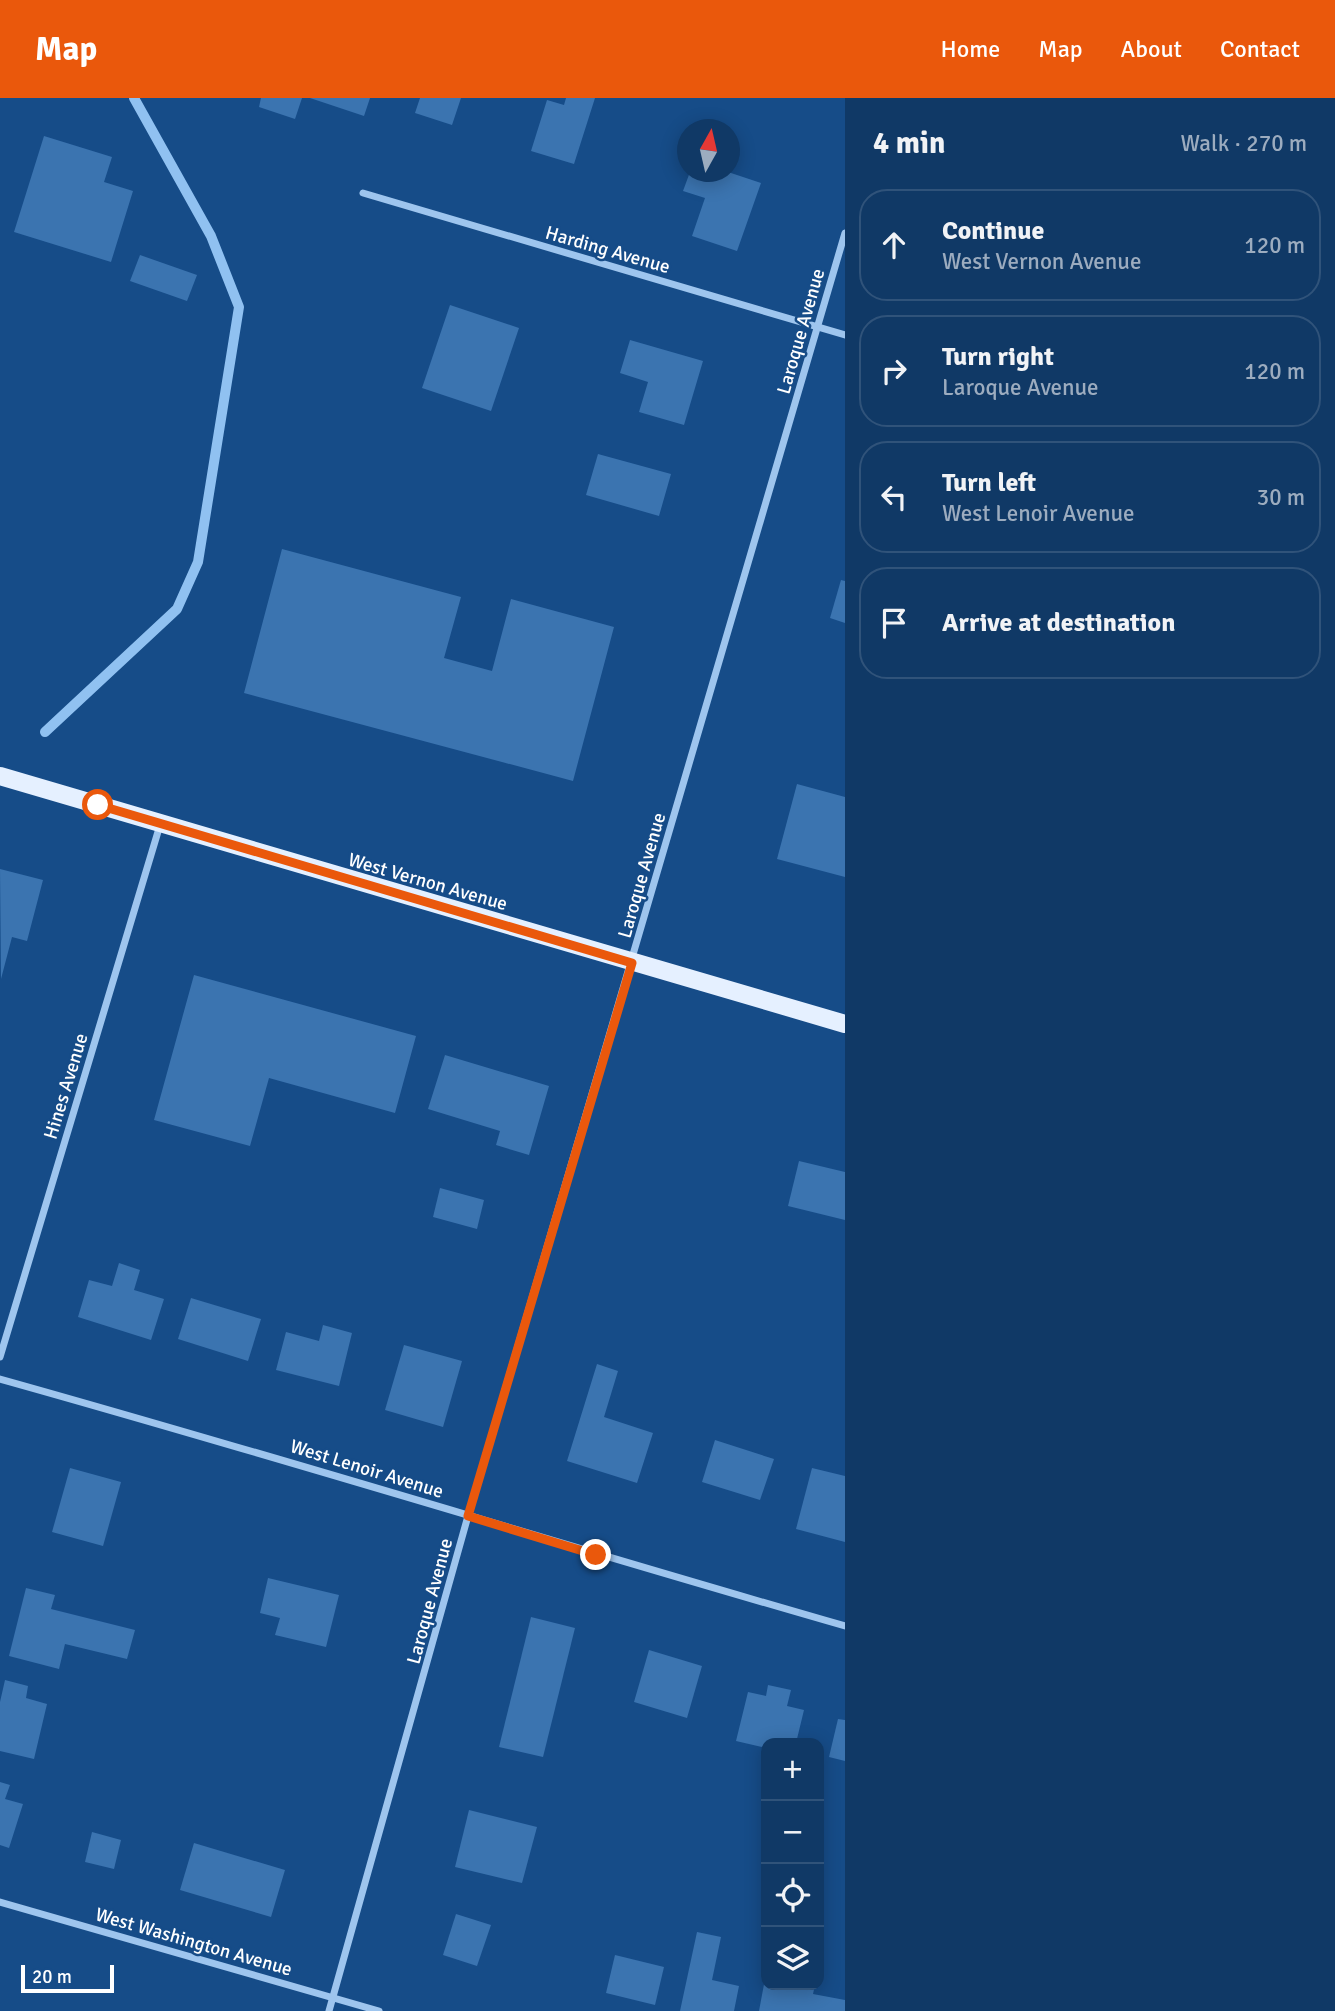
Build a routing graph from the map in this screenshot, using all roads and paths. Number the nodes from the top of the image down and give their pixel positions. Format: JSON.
{"nodes":[{"id":1,"x":363,"y":193,"type":"dead end"},
{"id":2,"x":845,"y":233,"type":"edge"},
{"id":3,"x":818,"y":327,"type":"junction"},
{"id":4,"x":845,"y":335,"type":"edge"},
{"id":5,"x":0,"y":776,"type":"edge"},
{"id":6,"x":160,"y":824,"type":"junction"},
{"id":7,"x":632,"y":963,"type":"junction"},
{"id":8,"x":845,"y":1024,"type":"edge"},
{"id":9,"x":0,"y":1357,"type":"edge"},
{"id":10,"x":0,"y":1379,"type":"edge"},
{"id":11,"x":468,"y":1516,"type":"junction"},
{"id":12,"x":845,"y":1626,"type":"edge"},
{"id":13,"x":0,"y":1902,"type":"edge"},
{"id":14,"x":333,"y":1998,"type":"junction"},
{"id":15,"x":329,"y":2011,"type":"edge"},
{"id":16,"x":379,"y":2011,"type":"edge"}],
"edges":[{"from":1,"to":3,"type":"street","name":"Harding Avenue"},
{"from":2,"to":3,"type":"street","name":"Laroque Avenue"},
{"from":3,"to":4,"type":"street","name":"Harding Avenue"},
{"from":3,"to":7,"type":"street","name":"Laroque Avenue"},
{"from":5,"to":6,"type":"main road","name":"West Vernon Avenue"},
{"from":6,"to":7,"type":"main road","name":"West Vernon Avenue"},
{"from":6,"to":9,"type":"street","name":"Hines Avenue"},
{"from":7,"to":8,"type":"main road","name":"West Vernon Avenue"},
{"from":7,"to":11,"type":"street","name":"Laroque Avenue"},
{"from":10,"to":11,"type":"street","name":"West Lenoir Avenue"},
{"from":11,"to":12,"type":"street","name":"West Lenoir Avenue"},
{"from":11,"to":14,"type":"street","name":"Laroque Avenue"},
{"from":13,"to":14,"type":"street","name":"West Washington Avenue"},
{"from":14,"to":15,"type":"street","name":"Laroque Avenue"},
{"from":14,"to":16,"type":"street","name":"West Washington Avenue"}]}
